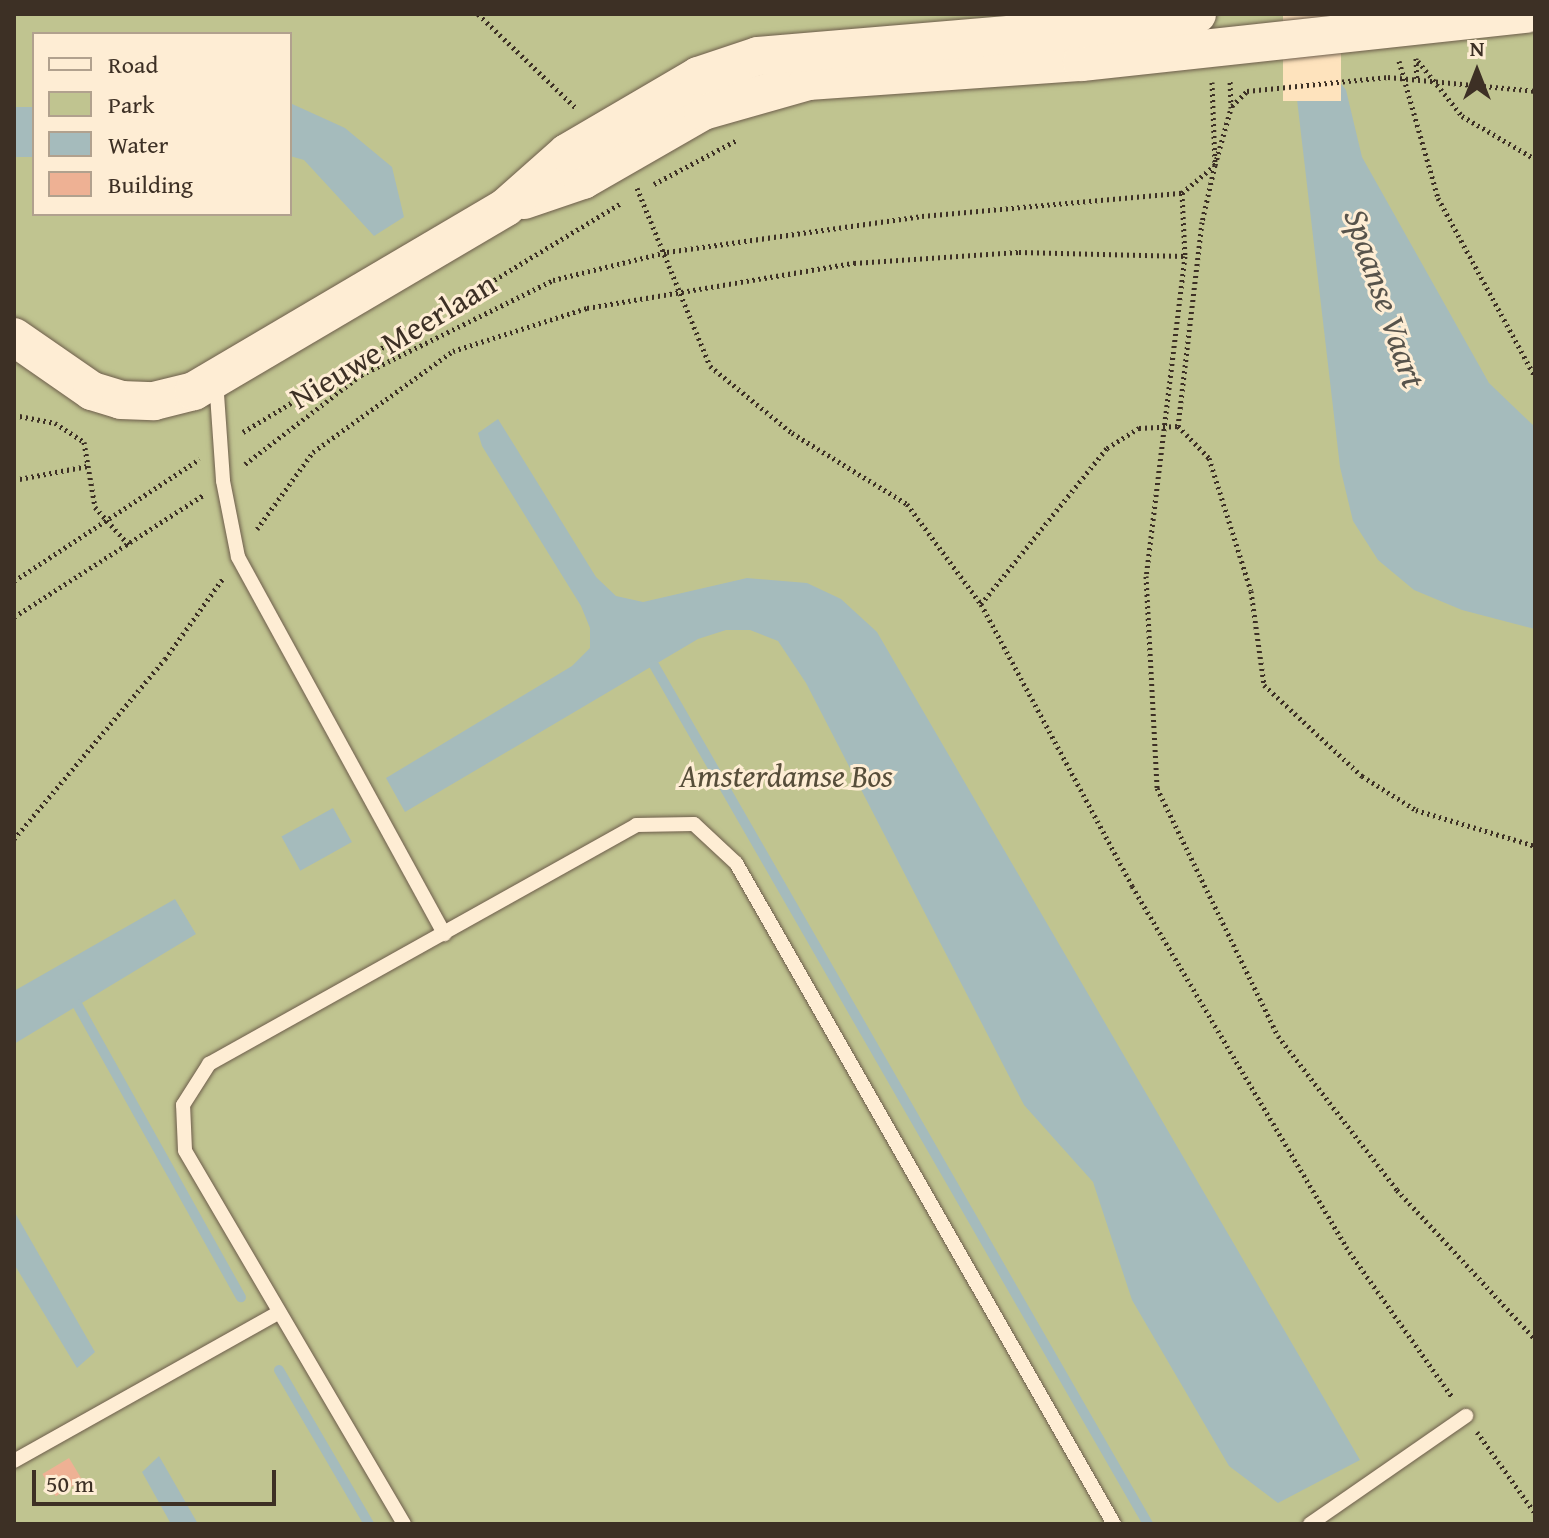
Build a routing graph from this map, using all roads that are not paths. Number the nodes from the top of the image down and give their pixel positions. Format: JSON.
{"nodes":[{"id":1,"x":1197,"y":14,"type":"edge"},
{"id":2,"x":1527,"y":14,"type":"edge"},
{"id":3,"x":922,"y":28,"type":"edge"},
{"id":4,"x":881,"y":29,"type":"edge"},
{"id":5,"x":904,"y":74,"type":"junction"},
{"id":6,"x":608,"y":147,"type":"junction"},
{"id":7,"x":14,"y":337,"type":"edge"},
{"id":8,"x":216,"y":380,"type":"junction"},
{"id":9,"x":444,"y":934,"type":"junction"},
{"id":10,"x":279,"y":1312,"type":"junction"},
{"id":11,"x":1466,"y":1416,"type":"road end"},
{"id":12,"x":14,"y":1461,"type":"edge"},
{"id":13,"x":404,"y":1524,"type":"edge"},
{"id":14,"x":1114,"y":1524,"type":"edge"},
{"id":15,"x":1310,"y":1524,"type":"edge"}],
"edges":[{"from":1,"to":3,"type":"street","name":"Nieuwe Meerlaan"},
{"from":2,"to":5,"type":"street","name":"Nieuwe Meerlaan"},
{"from":3,"to":4,"type":"street","name":"Nieuwe Meerlaan"},
{"from":3,"to":5,"type":"street"},
{"from":4,"to":5,"type":"street"},
{"from":4,"to":6,"type":"street","name":"Nieuwe Meerlaan"},
{"from":5,"to":6,"type":"street","name":"Nieuwe Meerlaan"},
{"from":6,"to":8,"type":"street","name":"Nieuwe Meerlaan"},
{"from":7,"to":8,"type":"street","name":"Nieuwe Meerlaan"},
{"from":8,"to":9,"type":"lane"},
{"from":9,"to":10,"type":"lane"},
{"from":9,"to":14,"type":"lane"},
{"from":10,"to":12,"type":"lane"},
{"from":10,"to":13,"type":"lane"},
{"from":11,"to":15,"type":"lane"}]}
